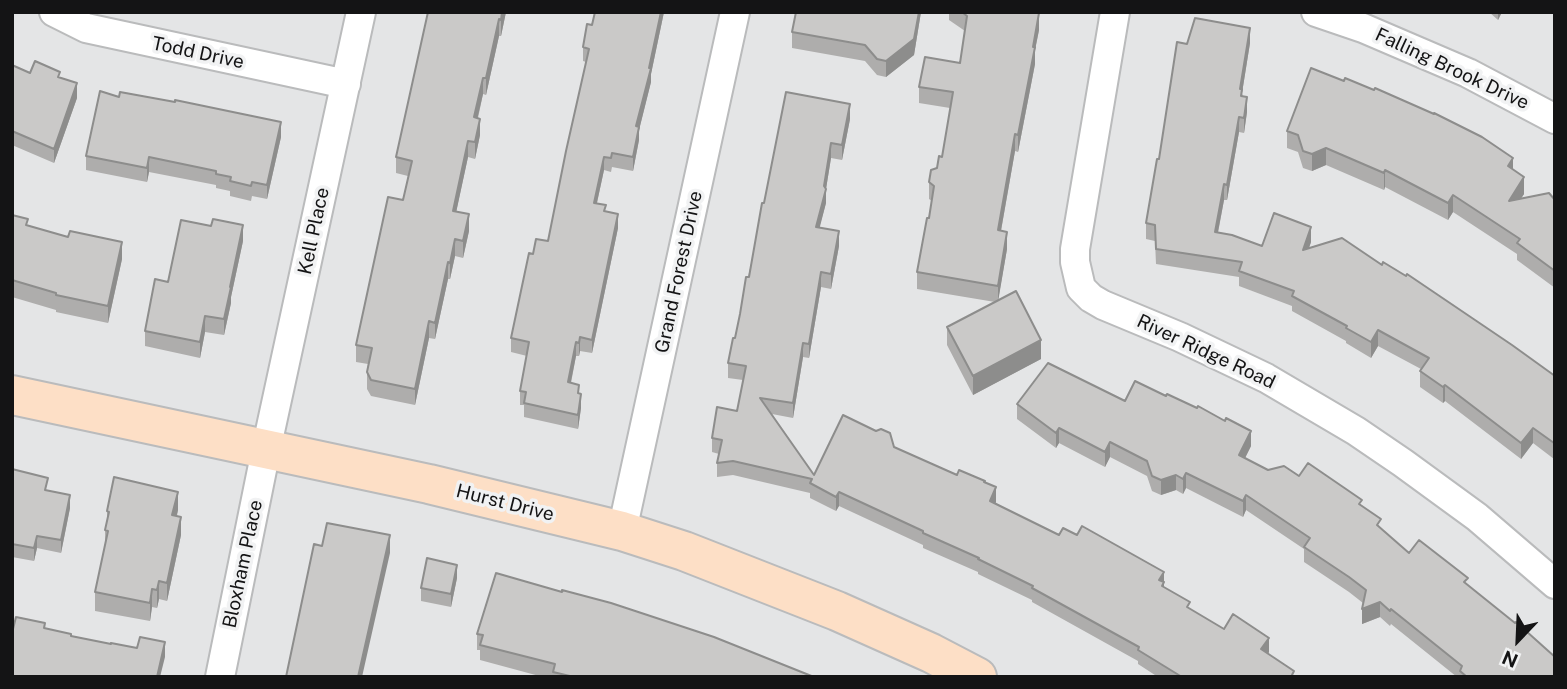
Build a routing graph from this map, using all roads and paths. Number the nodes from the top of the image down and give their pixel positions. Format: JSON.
{"nodes":[{"id":1,"x":54,"y":12,"type":"edge"},
{"id":2,"x":361,"y":12,"type":"edge"},
{"id":3,"x":735,"y":12,"type":"edge"},
{"id":4,"x":1115,"y":12,"type":"edge"},
{"id":5,"x":1316,"y":12,"type":"edge"},
{"id":6,"x":346,"y":83,"type":"junction"},
{"id":7,"x":1552,"y":111,"type":"edge"},
{"id":8,"x":12,"y":395,"type":"edge"},
{"id":9,"x":266,"y":450,"type":"junction"},
{"id":10,"x":622,"y":531,"type":"junction"},
{"id":11,"x":1555,"y":584,"type":"edge"},
{"id":12,"x":220,"y":677,"type":"edge"},
{"id":13,"x":977,"y":677,"type":"edge"}],
"edges":[{"from":1,"to":6,"type":"street","name":"Todd Drive"},
{"from":2,"to":6,"type":"street","name":"Kell Place"},
{"from":3,"to":10,"type":"street","name":"Grand Forest Drive"},
{"from":4,"to":11,"type":"street","name":"River Ridge Road"},
{"from":5,"to":7,"type":"street","name":"Falling Brook Drive"},
{"from":6,"to":9,"type":"street","name":"Kell Place"},
{"from":8,"to":9,"type":"street","name":"Hurst Drive"},
{"from":9,"to":10,"type":"street","name":"Hurst Drive"},
{"from":9,"to":12,"type":"street","name":"Bloxham Place"},
{"from":10,"to":13,"type":"street","name":"Hurst Drive"}]}
